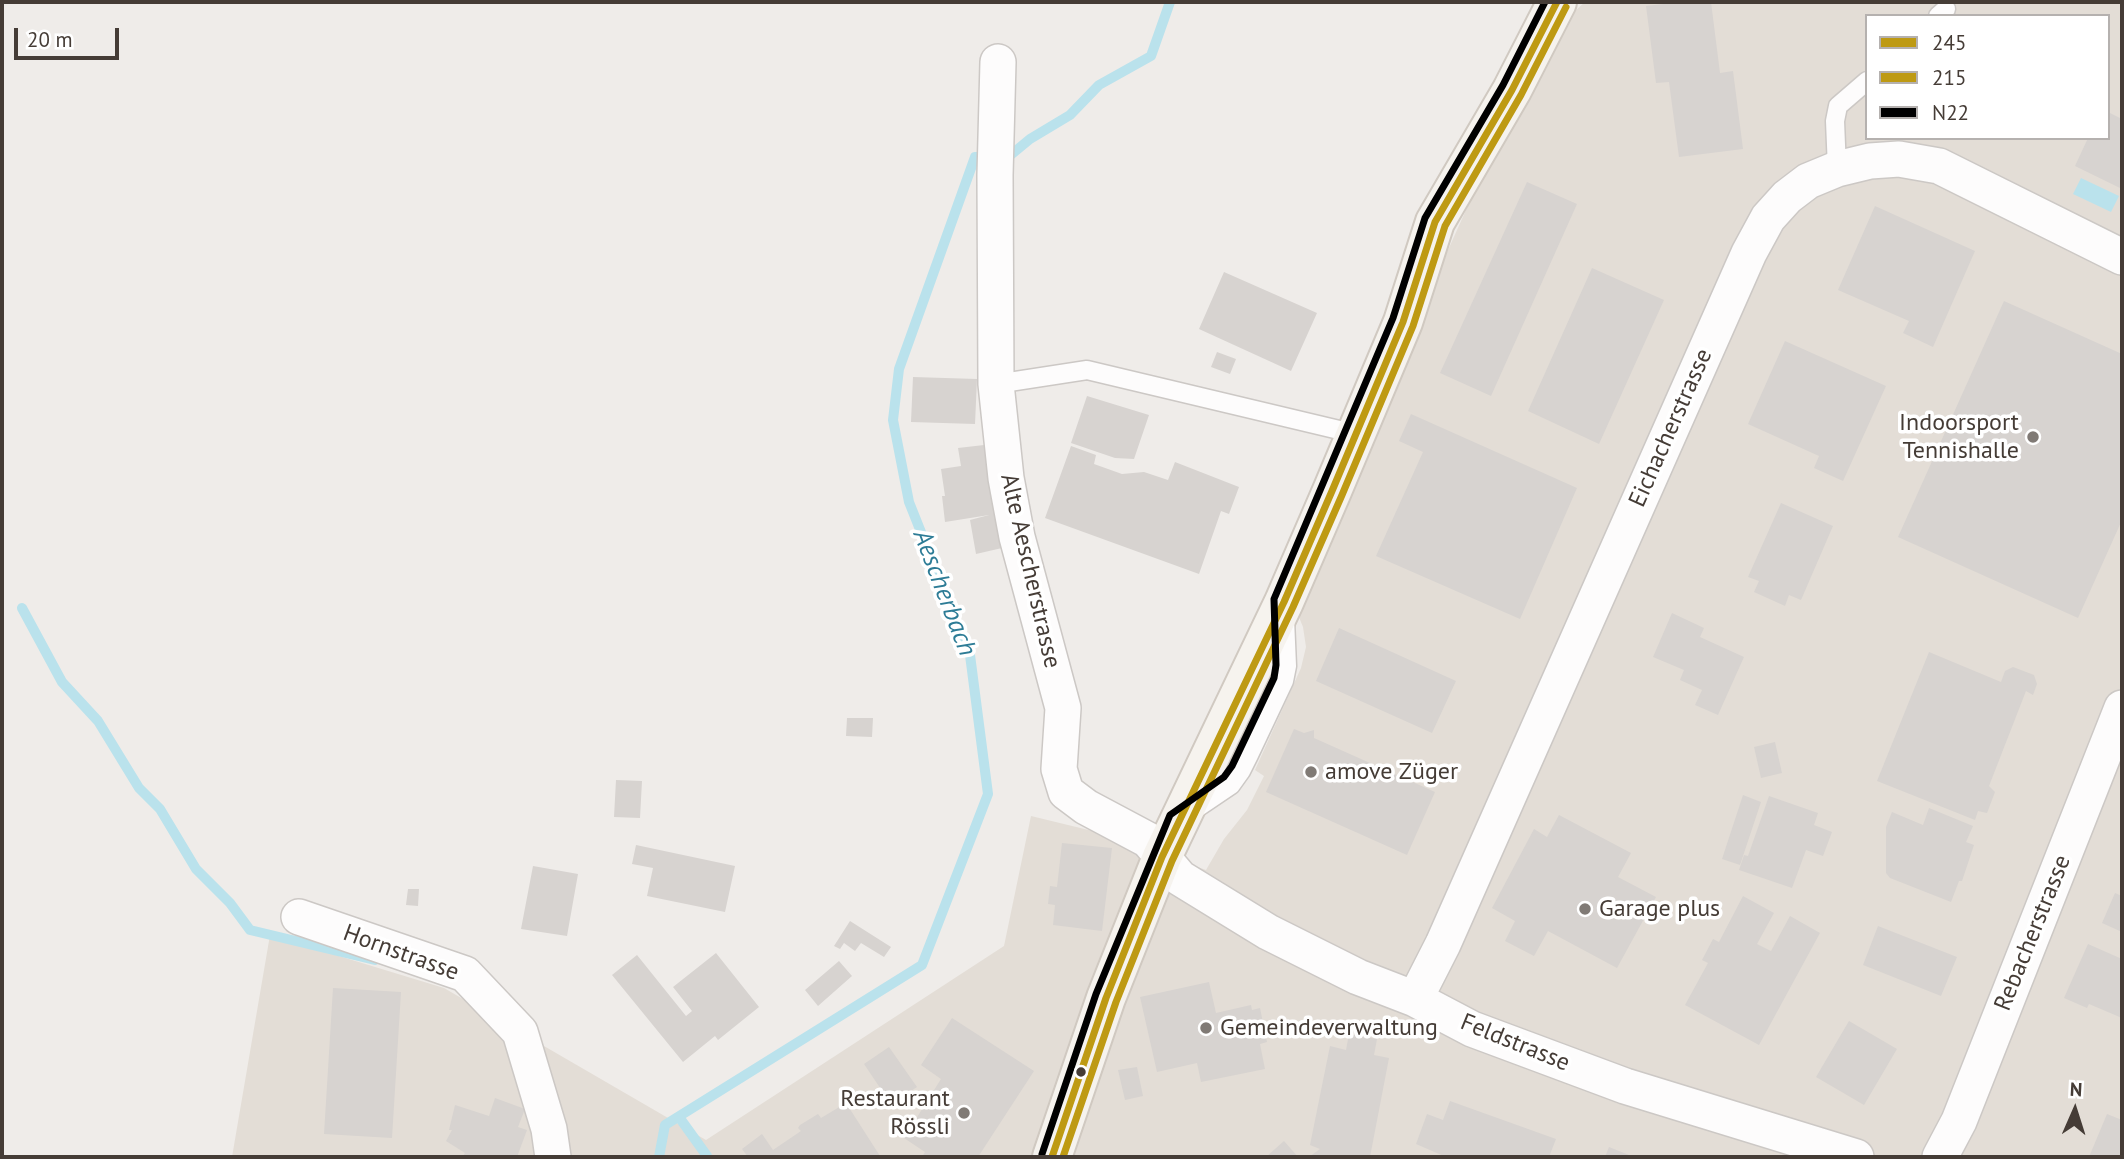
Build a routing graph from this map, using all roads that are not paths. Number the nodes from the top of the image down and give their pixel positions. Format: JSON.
{"nodes":[{"id":1,"x":1557,"y":2,"type":"edge"},
{"id":2,"x":998,"y":62,"type":"dead end"},
{"id":3,"x":1865,"y":83,"type":"edge"},
{"id":4,"x":1837,"y":169,"type":"junction"},
{"id":5,"x":2122,"y":257,"type":"edge"},
{"id":6,"x":996,"y":384,"type":"junction"},
{"id":7,"x":1356,"y":434,"type":"junction"},
{"id":8,"x":2122,"y":708,"type":"edge"},
{"id":9,"x":2115,"y":748,"type":"edge"},
{"id":10,"x":1162,"y":857,"type":"junction"},
{"id":11,"x":299,"y":917,"type":"dead end"},
{"id":12,"x":1415,"y":999,"type":"junction"},
{"id":13,"x":553,"y":1157,"type":"edge"},
{"id":14,"x":1052,"y":1157,"type":"edge"},
{"id":15,"x":1856,"y":1157,"type":"edge"},
{"id":16,"x":1940,"y":1157,"type":"edge"}],
"edges":[{"from":1,"to":7,"type":"street"},
{"from":2,"to":6,"type":"street","name":"Alte Aescherstrasse"},
{"from":3,"to":4,"type":"lane"},
{"from":4,"to":5,"type":"street","name":"Eichacherstrasse"},
{"from":4,"to":12,"type":"street","name":"Eichacherstrasse"},
{"from":6,"to":7,"type":"lane"},
{"from":6,"to":10,"type":"street","name":"Alte Aescherstrasse"},
{"from":7,"to":10,"type":"street"},
{"from":8,"to":9,"type":"street","name":"Rebacherstrasse"},
{"from":9,"to":16,"type":"street","name":"Rebacherstrasse"},
{"from":10,"to":12,"type":"street","name":"Feldstrasse"},
{"from":10,"to":14,"type":"street"},
{"from":11,"to":13,"type":"street","name":"Hornstrasse"},
{"from":12,"to":15,"type":"street","name":"Feldstrasse"}]}
